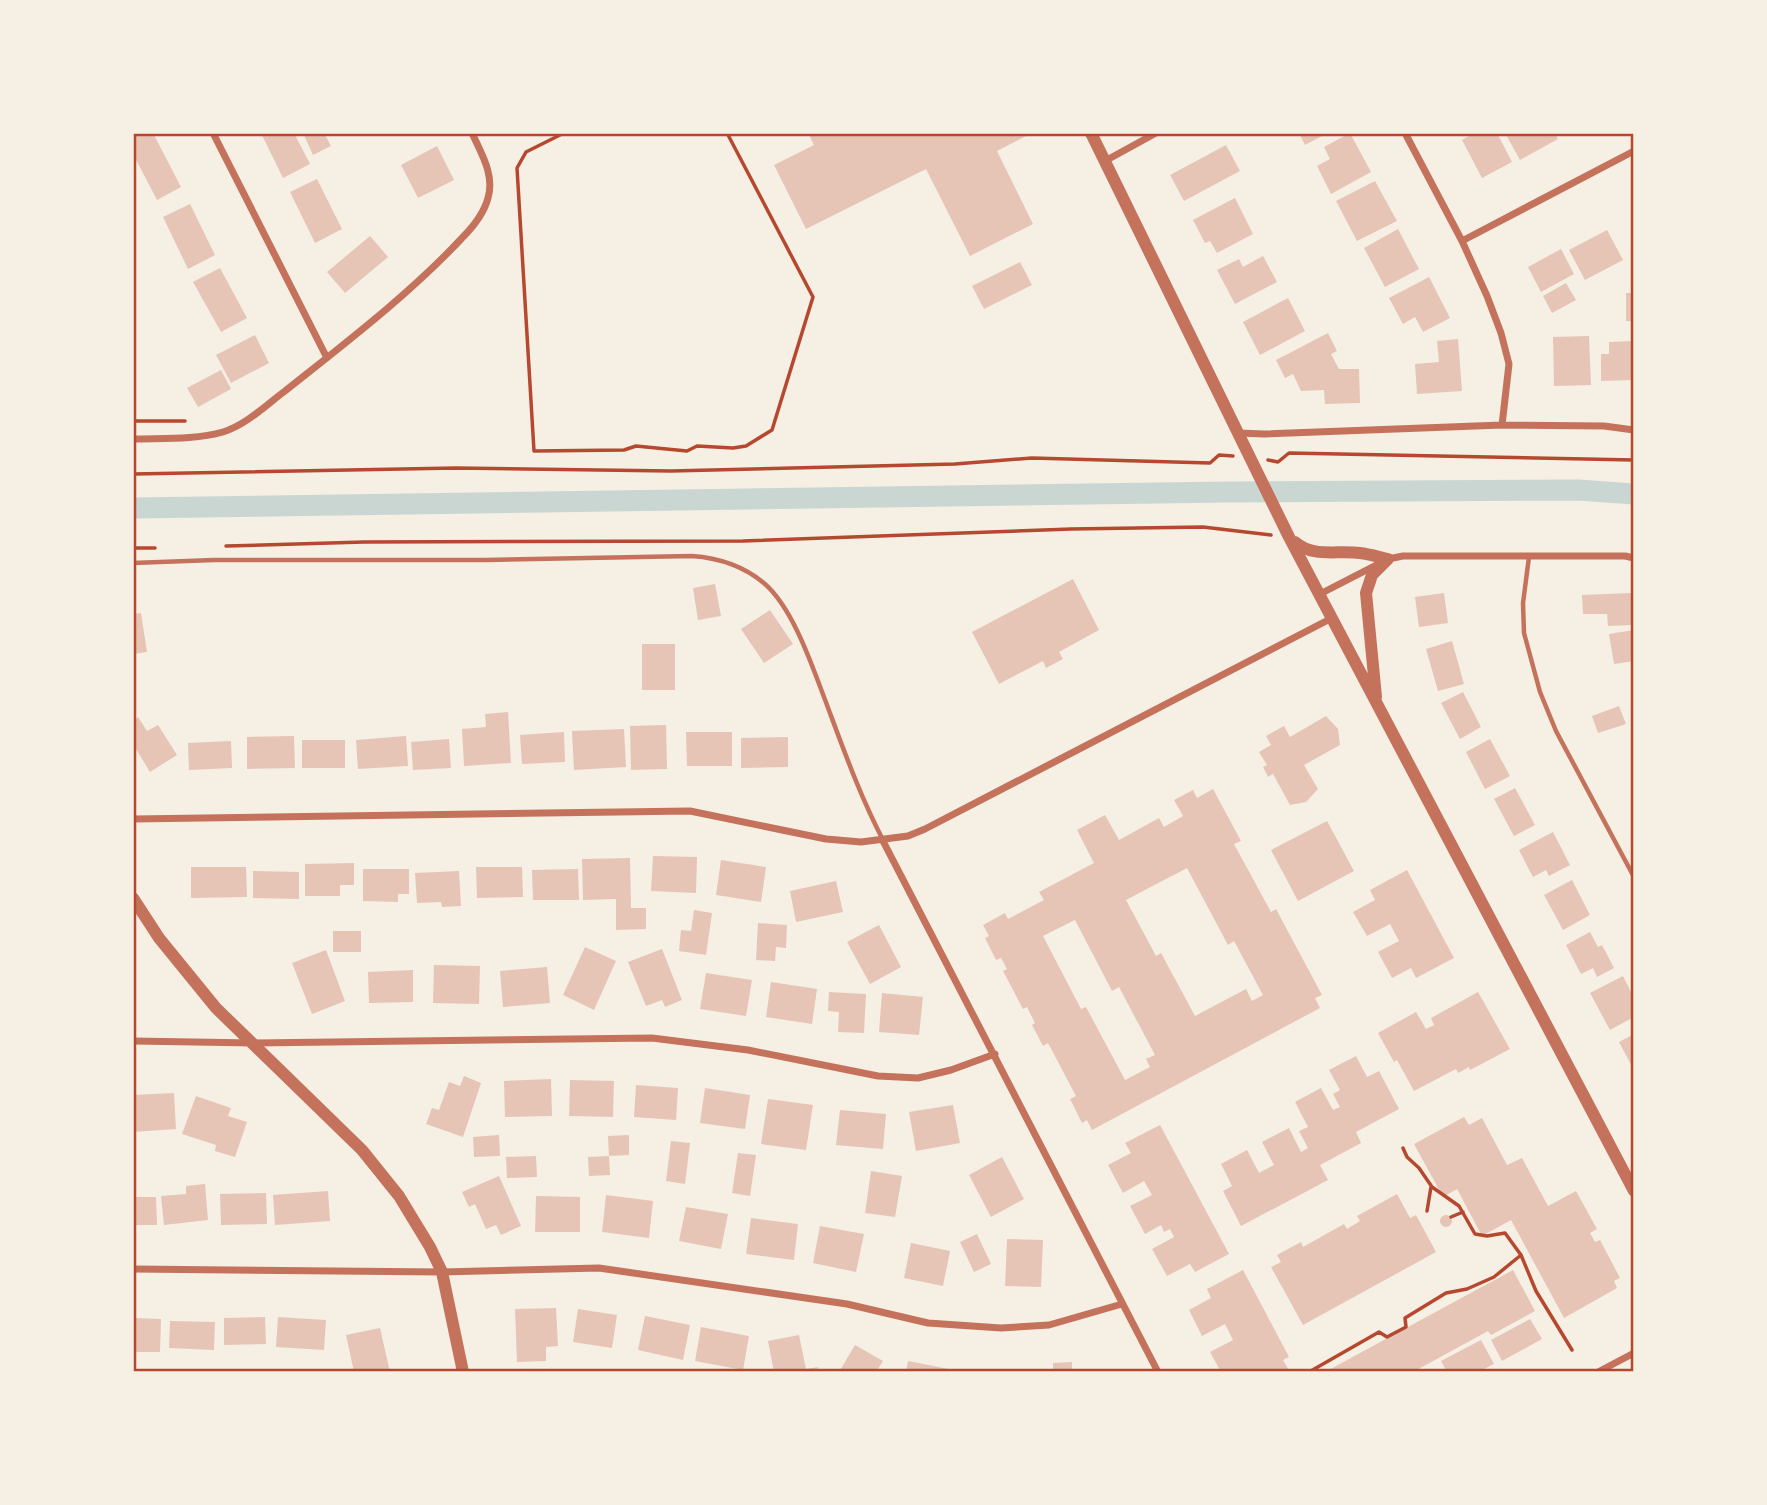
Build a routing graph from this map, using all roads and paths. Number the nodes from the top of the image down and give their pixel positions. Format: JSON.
{"nodes":[{"id":1,"x":213,"y":133,"type":"edge"},
{"id":2,"x":472,"y":133,"type":"edge"},
{"id":3,"x":564,"y":133,"type":"edge"},
{"id":4,"x":727,"y":133,"type":"edge"},
{"id":5,"x":1091,"y":133,"type":"edge"},
{"id":6,"x":1156,"y":133,"type":"edge"},
{"id":7,"x":1405,"y":133,"type":"edge"},
{"id":8,"x":1634,"y":151,"type":"edge"},
{"id":9,"x":1105,"y":161,"type":"junction"},
{"id":10,"x":1462,"y":241,"type":"junction"},
{"id":11,"x":327,"y":358,"type":"junction"},
{"id":12,"x":133,"y":421,"type":"edge"},
{"id":13,"x":185,"y":421,"type":"dead end"},
{"id":14,"x":1502,"y":425,"type":"junction"},
{"id":15,"x":1634,"y":430,"type":"edge"},
{"id":16,"x":1238,"y":433,"type":"junction"},
{"id":17,"x":133,"y":439,"type":"edge"},
{"id":18,"x":1227,"y":456,"type":"dead end"},
{"id":19,"x":1634,"y":460,"type":"edge"},
{"id":20,"x":1276,"y":461,"type":"dead end"},
{"id":21,"x":133,"y":474,"type":"edge"},
{"id":22,"x":1289,"y":537,"type":"junction"},
{"id":23,"x":219,"y":546,"type":"dead end"},
{"id":24,"x":133,"y":548,"type":"edge"},
{"id":25,"x":166,"y":548,"type":"dead end"},
{"id":26,"x":1529,"y":557,"type":"junction"},
{"id":27,"x":1634,"y":558,"type":"edge"},
{"id":28,"x":1388,"y":559,"type":"junction"},
{"id":29,"x":133,"y":563,"type":"edge"},
{"id":30,"x":1320,"y":594,"type":"junction"},
{"id":31,"x":1332,"y":618,"type":"junction"},
{"id":32,"x":1377,"y":706,"type":"junction"},
{"id":33,"x":133,"y":819,"type":"edge"},
{"id":34,"x":883,"y":841,"type":"junction"},
{"id":35,"x":1634,"y":877,"type":"edge"},
{"id":36,"x":133,"y":898,"type":"edge"},
{"id":37,"x":133,"y":1041,"type":"edge"},
{"id":38,"x":254,"y":1043,"type":"junction"},
{"id":39,"x":995,"y":1054,"type":"junction"},
{"id":40,"x":1404,"y":1148,"type":"dead end"},
{"id":41,"x":1431,"y":1185,"type":"junction"},
{"id":42,"x":1634,"y":1191,"type":"edge"},
{"id":43,"x":1427,"y":1211,"type":"dead end"},
{"id":44,"x":1463,"y":1212,"type":"junction"},
{"id":45,"x":1451,"y":1217,"type":"dead end"},
{"id":46,"x":1521,"y":1255,"type":"junction"},
{"id":47,"x":133,"y":1269,"type":"edge"},
{"id":48,"x":442,"y":1272,"type":"junction"},
{"id":49,"x":1122,"y":1304,"type":"junction"},
{"id":50,"x":1572,"y":1350,"type":"dead end"},
{"id":51,"x":1634,"y":1353,"type":"edge"},
{"id":52,"x":463,"y":1372,"type":"edge"},
{"id":53,"x":1158,"y":1372,"type":"edge"},
{"id":54,"x":1309,"y":1372,"type":"edge"},
{"id":55,"x":1598,"y":1372,"type":"edge"}],
"edges":[{"from":1,"to":11,"type":"street"},
{"from":2,"to":11,"type":"street"},
{"from":3,"to":4,"type":"path"},
{"from":5,"to":9,"type":"street"},
{"from":6,"to":9,"type":"street"},
{"from":7,"to":10,"type":"street"},
{"from":8,"to":10,"type":"street"},
{"from":9,"to":16,"type":"street"},
{"from":10,"to":14,"type":"street"},
{"from":11,"to":17,"type":"street"},
{"from":12,"to":13,"type":"path"},
{"from":14,"to":15,"type":"street"},
{"from":14,"to":16,"type":"street"},
{"from":16,"to":22,"type":"street"},
{"from":18,"to":21,"type":"path"},
{"from":19,"to":20,"type":"path"},
{"from":22,"to":23,"type":"path"},
{"from":22,"to":28,"type":"street"},
{"from":22,"to":30,"type":"street"},
{"from":24,"to":25,"type":"path"},
{"from":26,"to":27,"type":"street"},
{"from":26,"to":28,"type":"street"},
{"from":26,"to":35,"type":"lane"},
{"from":28,"to":30,"type":"street"},
{"from":28,"to":32,"type":"street"},
{"from":29,"to":34,"type":"lane"},
{"from":30,"to":31,"type":"street"},
{"from":31,"to":32,"type":"street"},
{"from":31,"to":34,"type":"street"},
{"from":32,"to":42,"type":"street"},
{"from":33,"to":34,"type":"street"},
{"from":34,"to":39,"type":"street"},
{"from":36,"to":38,"type":"street"},
{"from":37,"to":38,"type":"street"},
{"from":38,"to":39,"type":"street"},
{"from":38,"to":48,"type":"street"},
{"from":39,"to":49,"type":"street"},
{"from":40,"to":41,"type":"path"},
{"from":41,"to":43,"type":"path"},
{"from":41,"to":44,"type":"path"},
{"from":44,"to":45,"type":"path"},
{"from":44,"to":46,"type":"path"},
{"from":46,"to":50,"type":"path"},
{"from":46,"to":54,"type":"path"},
{"from":47,"to":48,"type":"street"},
{"from":48,"to":49,"type":"street"},
{"from":48,"to":52,"type":"street"},
{"from":49,"to":53,"type":"street"},
{"from":51,"to":55,"type":"street"}]}
